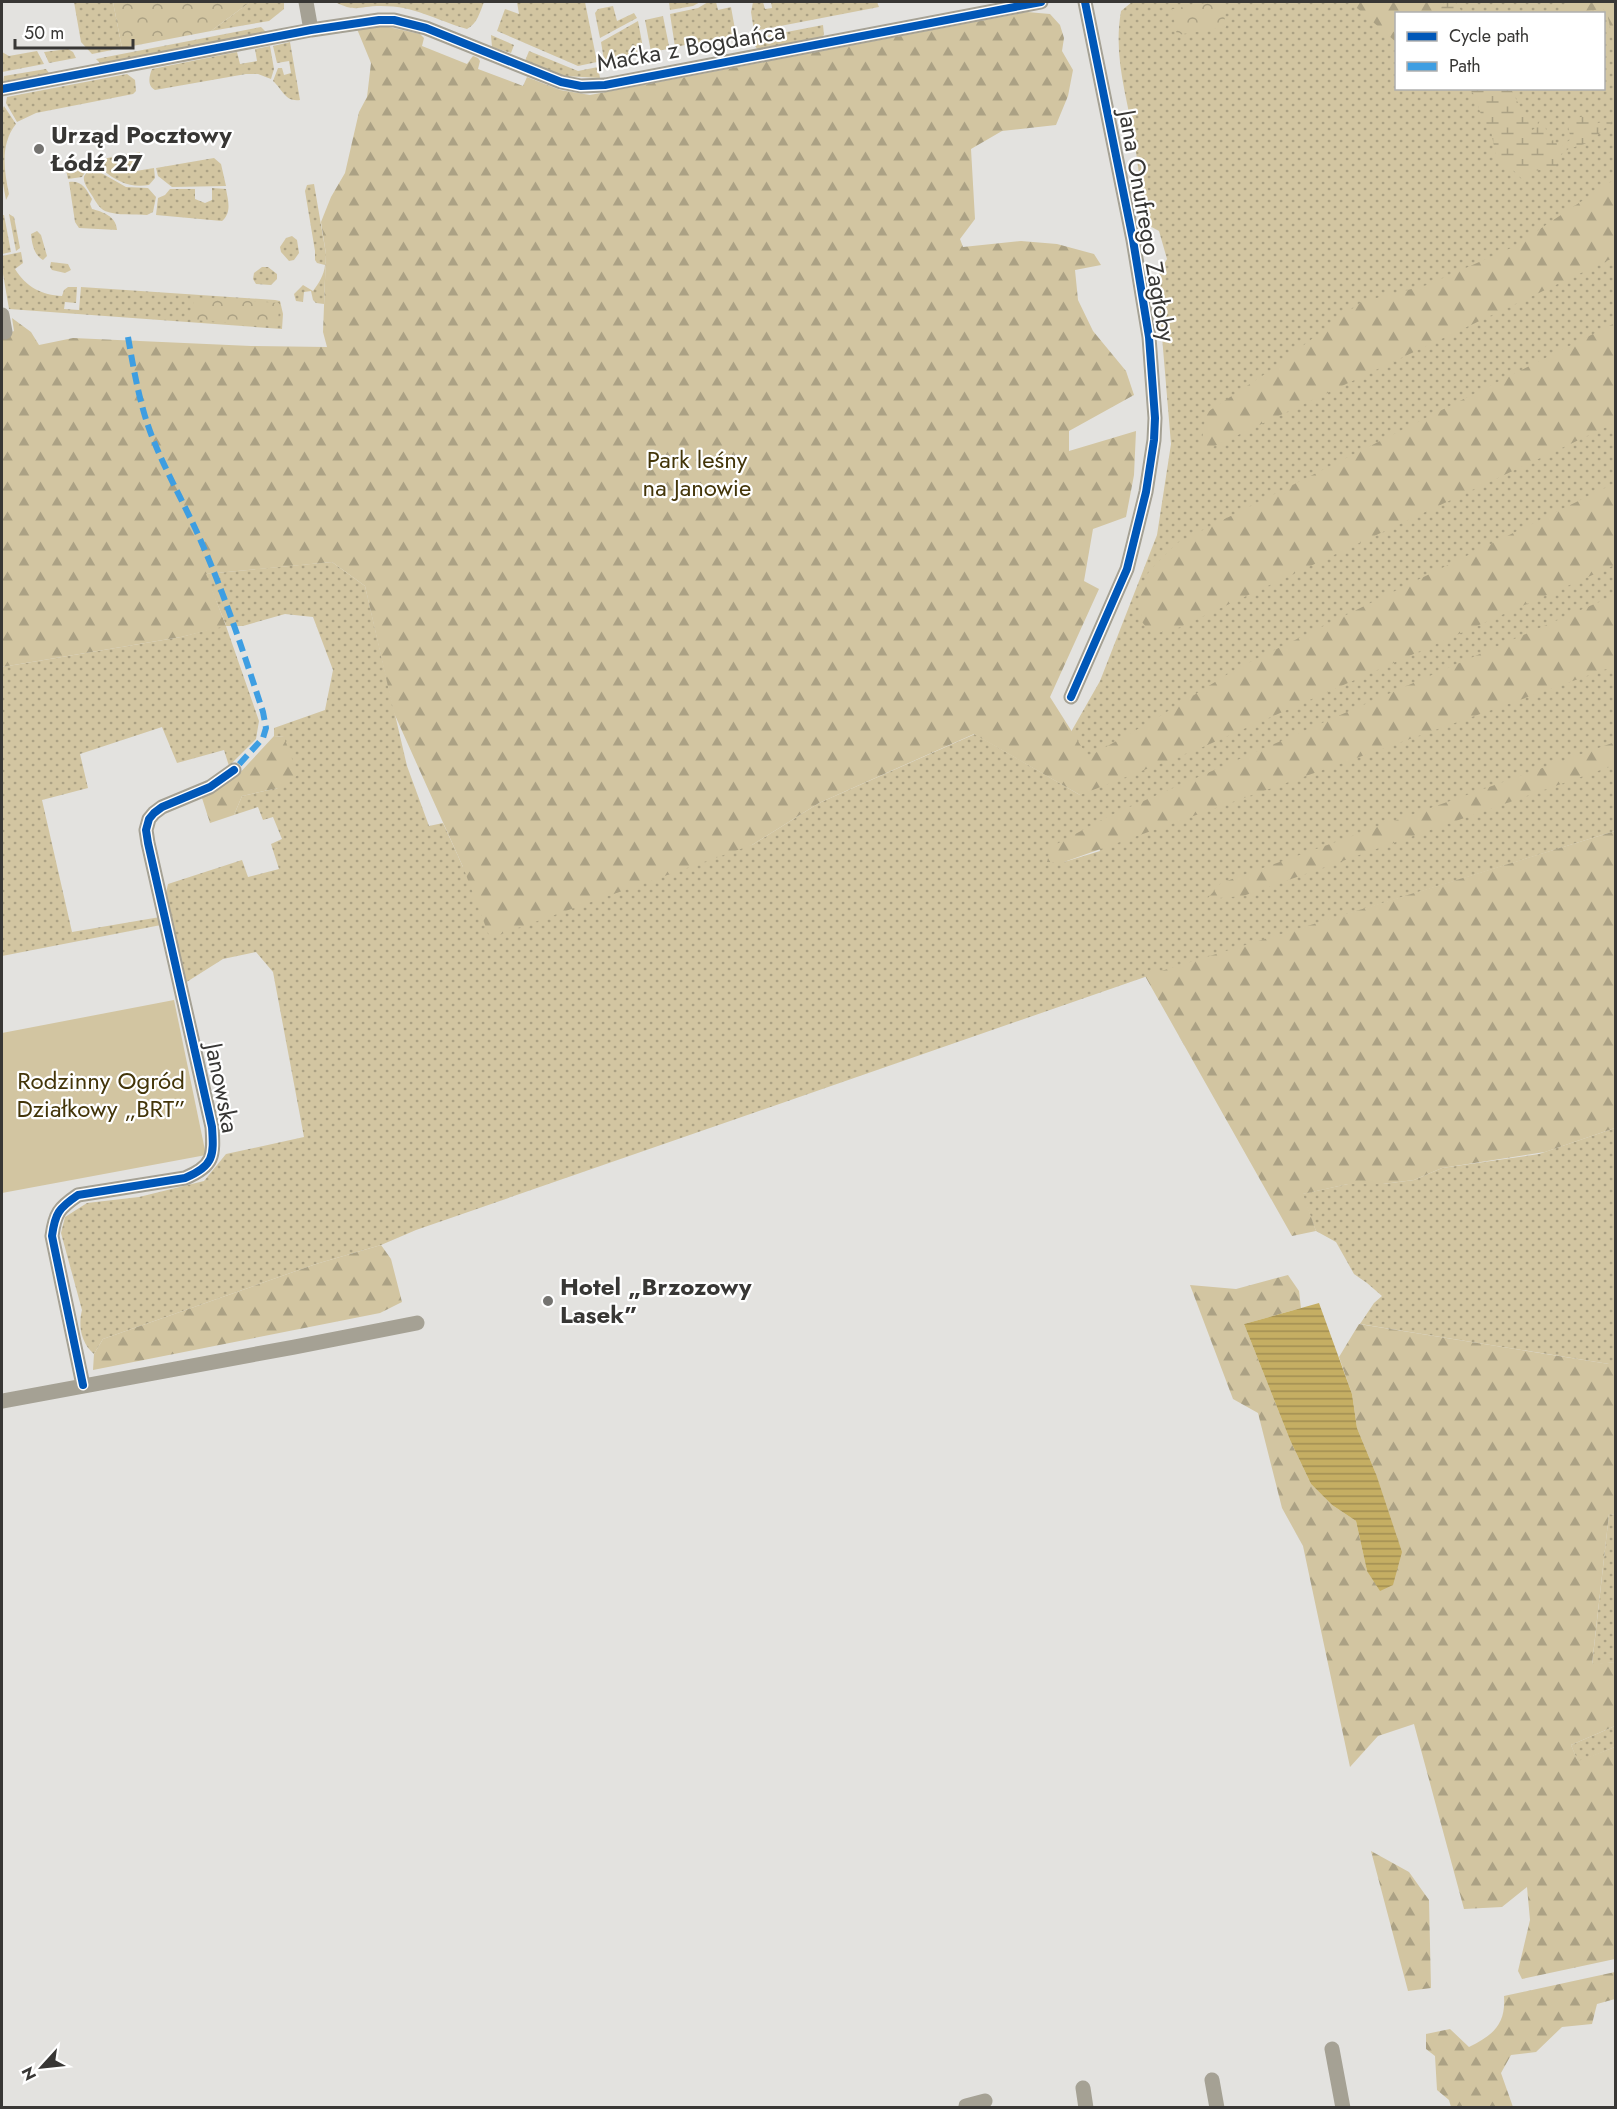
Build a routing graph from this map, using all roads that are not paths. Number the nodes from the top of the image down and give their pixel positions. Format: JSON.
{"nodes":[{"id":1,"x":306,"y":2,"type":"edge"},
{"id":2,"x":1041,"y":2,"type":"edge"},
{"id":3,"x":1085,"y":2,"type":"edge"},
{"id":4,"x":311,"y":30,"type":"junction"},
{"id":5,"x":2,"y":90,"type":"edge"},
{"id":6,"x":2,"y":315,"type":"edge"},
{"id":7,"x":5,"y":332,"type":"dead end"},
{"id":8,"x":1071,"y":696,"type":"dead end"},
{"id":9,"x":234,"y":770,"type":"dead end"},
{"id":10,"x":417,"y":1323,"type":"dead end"},
{"id":11,"x":83,"y":1385,"type":"junction"},
{"id":12,"x":2,"y":1401,"type":"edge"},
{"id":13,"x":1332,"y":2049,"type":"dead end"},
{"id":14,"x":1212,"y":2080,"type":"dead end"},
{"id":15,"x":1083,"y":2088,"type":"dead end"},
{"id":16,"x":985,"y":2102,"type":"dead end"},
{"id":17,"x":966,"y":2108,"type":"edge"},
{"id":18,"x":1086,"y":2108,"type":"edge"},
{"id":19,"x":1217,"y":2108,"type":"edge"},
{"id":20,"x":1343,"y":2108,"type":"edge"}],
"edges":[{"from":1,"to":4,"type":"street"},
{"from":2,"to":4,"type":"street","name":"Maćka z Bogdańca"},
{"from":3,"to":8,"type":"street","name":"Jana Onufrego Zagłoby"},
{"from":4,"to":5,"type":"street","name":"Maćka z Bogdańca"},
{"from":6,"to":7,"type":"street"},
{"from":9,"to":11,"type":"street","name":"Janowska"},
{"from":10,"to":11,"type":"street"},
{"from":11,"to":12,"type":"street"},
{"from":13,"to":20,"type":"street"},
{"from":14,"to":19,"type":"street"},
{"from":15,"to":18,"type":"street"},
{"from":16,"to":17,"type":"street"}]}
